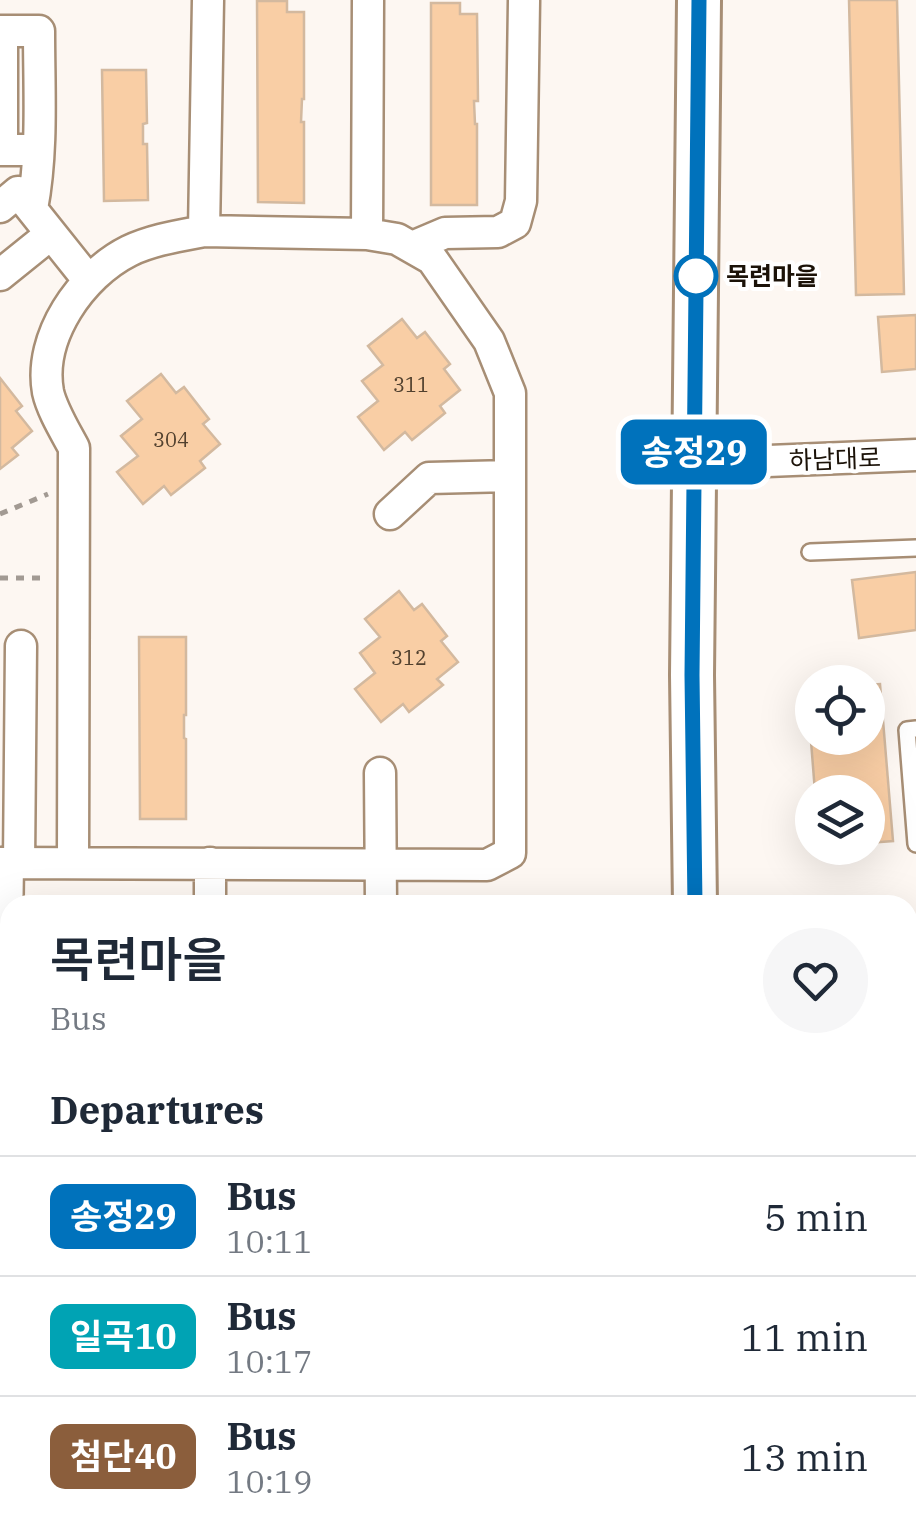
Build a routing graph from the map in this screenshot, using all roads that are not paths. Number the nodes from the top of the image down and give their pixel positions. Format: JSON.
{"nodes":[{"id":1,"x":208,"y":0,"type":"edge"},
{"id":2,"x":368,"y":0,"type":"edge"},
{"id":3,"x":699,"y":0,"type":"edge"},
{"id":4,"x":524,"y":1,"type":"edge"},
{"id":5,"x":38,"y":150,"type":"dead end"},
{"id":6,"x":0,"y":207,"type":"edge"},
{"id":7,"x":32,"y":210,"type":"junction"},
{"id":8,"x":204,"y":232,"type":"junction"},
{"id":9,"x":52,"y":234,"type":"junction"},
{"id":10,"x":367,"y":234,"type":"junction"},
{"id":11,"x":412,"y":247,"type":"junction"},
{"id":12,"x":0,"y":274,"type":"edge"},
{"id":13,"x":89,"y":281,"type":"junction"},
{"id":14,"x":916,"y":456,"type":"edge"},
{"id":15,"x":694,"y":464,"type":"junction"},
{"id":16,"x":510,"y":476,"type":"junction"},
{"id":17,"x":390,"y":514,"type":"dead end"},
{"id":18,"x":916,"y":548,"type":"edge"},
{"id":19,"x":810,"y":552,"type":"dead end"},
{"id":20,"x":22,"y":646,"type":"dead end"},
{"id":21,"x":916,"y":729,"type":"edge"},
{"id":22,"x":912,"y":756,"type":"edge"},
{"id":23,"x":380,"y":773,"type":"dead end"},
{"id":24,"x":916,"y":844,"type":"edge"},
{"id":25,"x":73,"y":862,"type":"junction"},
{"id":26,"x":9,"y":863,"type":"edge"},
{"id":27,"x":210,"y":863,"type":"junction"},
{"id":28,"x":380,"y":864,"type":"junction"},
{"id":29,"x":9,"y":895,"type":"edge"},
{"id":30,"x":210,"y":895,"type":"edge"},
{"id":31,"x":380,"y":895,"type":"edge"},
{"id":32,"x":695,"y":895,"type":"edge"}],
"edges":[{"from":1,"to":8,"type":"street"},
{"from":2,"to":10,"type":"street"},
{"from":3,"to":15,"type":"main road"},
{"from":4,"to":11,"type":"street"},
{"from":5,"to":7,"type":"street"},
{"from":6,"to":7,"type":"street"},
{"from":7,"to":9,"type":"street"},
{"from":8,"to":10,"type":"street"},
{"from":8,"to":13,"type":"street"},
{"from":9,"to":12,"type":"street"},
{"from":9,"to":13,"type":"street"},
{"from":10,"to":11,"type":"street"},
{"from":11,"to":16,"type":"street"},
{"from":13,"to":25,"type":"street"},
{"from":14,"to":15,"type":"street","name":"하남대로"},
{"from":15,"to":32,"type":"main road"},
{"from":16,"to":17,"type":"street"},
{"from":16,"to":28,"type":"street"},
{"from":18,"to":19,"type":"lane"},
{"from":20,"to":26,"type":"street"},
{"from":21,"to":22,"type":"lane"},
{"from":22,"to":24,"type":"lane"},
{"from":23,"to":28,"type":"street"},
{"from":25,"to":26,"type":"street"},
{"from":25,"to":27,"type":"street"},
{"from":26,"to":29,"type":"street"},
{"from":27,"to":28,"type":"street"},
{"from":27,"to":30,"type":"street"},
{"from":28,"to":31,"type":"street"}]}
